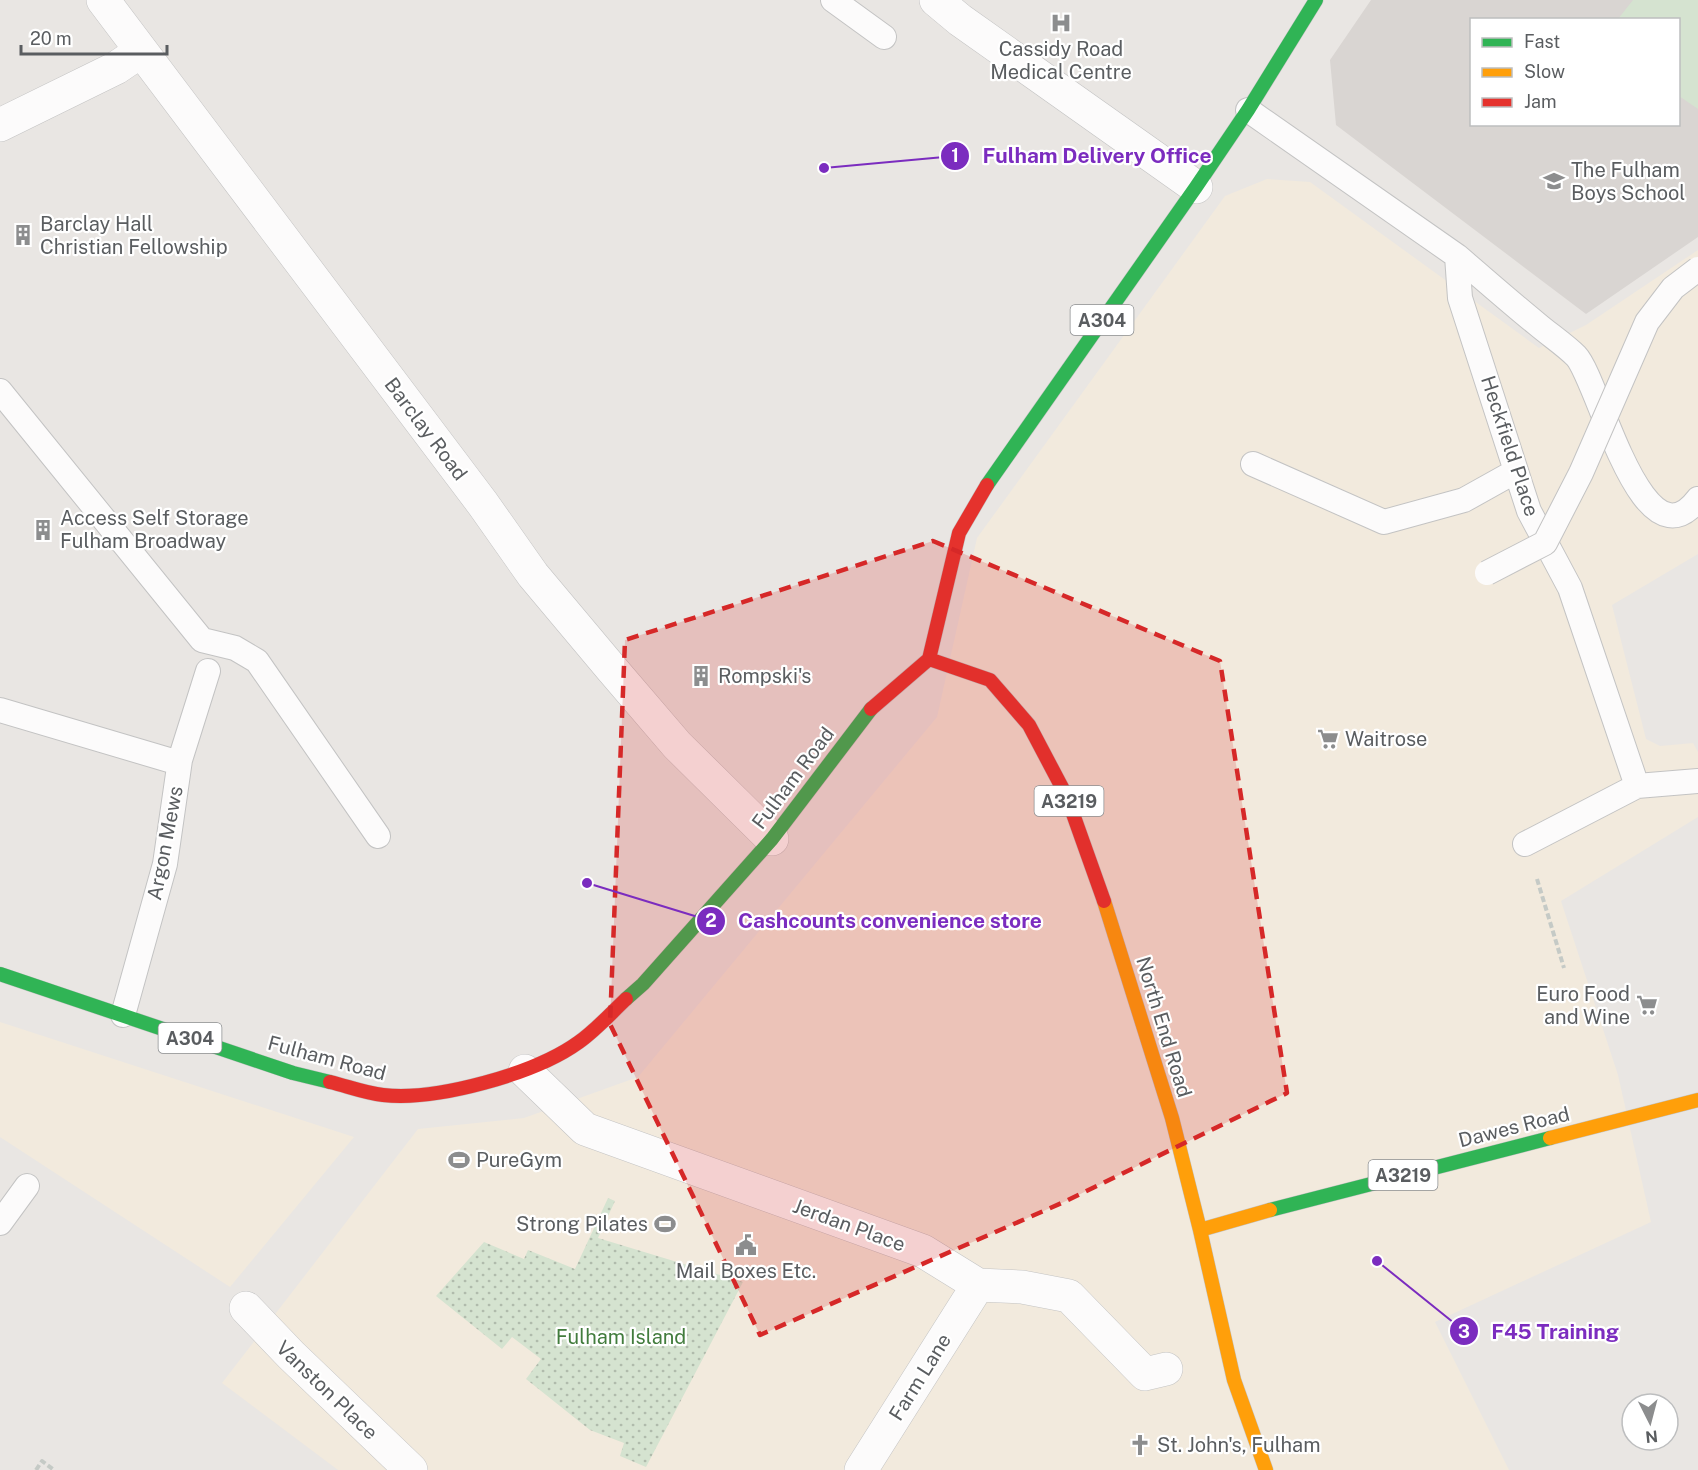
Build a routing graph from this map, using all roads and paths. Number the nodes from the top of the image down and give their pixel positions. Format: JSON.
{"nodes":[{"id":1,"x":104,"y":0,"type":"edge"},
{"id":2,"x":833,"y":0,"type":"edge"},
{"id":3,"x":936,"y":0,"type":"edge"},
{"id":4,"x":1316,"y":0,"type":"edge"},
{"id":5,"x":884,"y":37,"type":"dead end"},
{"id":6,"x":141,"y":51,"type":"junction"},
{"id":7,"x":1248,"y":110,"type":"junction"},
{"id":8,"x":0,"y":125,"type":"edge"},
{"id":9,"x":1196,"y":187,"type":"junction"},
{"id":10,"x":1457,"y":256,"type":"junction"},
{"id":11,"x":1698,"y":269,"type":"edge"},
{"id":12,"x":0,"y":391,"type":"edge"},
{"id":13,"x":1253,"y":464,"type":"dead end"},
{"id":14,"x":1516,"y":471,"type":"junction"},
{"id":15,"x":1698,"y":500,"type":"edge"},
{"id":16,"x":1487,"y":573,"type":"dead end"},
{"id":17,"x":928,"y":659,"type":"junction"},
{"id":18,"x":208,"y":671,"type":"dead end"},
{"id":19,"x":0,"y":710,"type":"edge"},
{"id":20,"x":179,"y":764,"type":"junction"},
{"id":21,"x":1698,"y":781,"type":"edge"},
{"id":22,"x":1637,"y":786,"type":"junction"},
{"id":23,"x":378,"y":836,"type":"dead end"},
{"id":24,"x":772,"y":839,"type":"junction"},
{"id":25,"x":1526,"y":844,"type":"joint"},
{"id":26,"x":1564,"y":968,"type":"dead end"},
{"id":27,"x":0,"y":974,"type":"edge"},
{"id":28,"x":123,"y":1015,"type":"junction"},
{"id":29,"x":525,"y":1071,"type":"junction"},
{"id":30,"x":1698,"y":1100,"type":"edge"},
{"id":31,"x":27,"y":1186,"type":"dead end"},
{"id":32,"x":0,"y":1223,"type":"edge"},
{"id":33,"x":1200,"y":1230,"type":"junction"},
{"id":34,"x":978,"y":1285,"type":"junction"},
{"id":35,"x":246,"y":1308,"type":"dead end"},
{"id":36,"x":1166,"y":1369,"type":"dead end"},
{"id":37,"x":36,"y":1470,"type":"edge"},
{"id":38,"x":54,"y":1470,"type":"edge"},
{"id":39,"x":411,"y":1470,"type":"edge"},
{"id":40,"x":861,"y":1470,"type":"edge"},
{"id":41,"x":1266,"y":1470,"type":"edge"}],
"edges":[{"from":1,"to":6,"type":"street","name":"Barclay Road"},
{"from":2,"to":5,"type":"lane"},
{"from":3,"to":9,"type":"street"},
{"from":4,"to":7,"type":"main road","number":"A304"},
{"from":6,"to":8,"type":"street"},
{"from":6,"to":24,"type":"street","name":"Barclay Road"},
{"from":7,"to":9,"type":"main road","number":"A304"},
{"from":7,"to":10,"type":"lane"},
{"from":9,"to":17,"type":"main road","number":"A304"},
{"from":10,"to":14,"type":"lane","name":"Heckfield Place"},
{"from":10,"to":15,"type":"lane"},
{"from":11,"to":16,"type":"lane","bridge":true},
{"from":12,"to":23,"type":"lane"},
{"from":13,"to":14,"type":"lane"},
{"from":14,"to":22,"type":"lane","name":"Heckfield Place"},
{"from":17,"to":24,"type":"main road","name":"Fulham Road","number":"A304"},
{"from":17,"to":33,"type":"main road","name":"North End Road","number":"A3219"},
{"from":18,"to":20,"type":"lane","name":"Argon Mews"},
{"from":19,"to":20,"type":"lane"},
{"from":20,"to":28,"type":"lane","name":"Argon Mews"},
{"from":21,"to":22,"type":"lane"},
{"from":22,"to":25,"type":"lane"},
{"from":24,"to":29,"type":"main road","name":"Fulham Road","number":"A304"},
{"from":25,"to":26,"type":"path"},
{"from":27,"to":28,"type":"main road","name":"Fulham Road","number":"A304"},
{"from":28,"to":29,"type":"main road","name":"Fulham Road","number":"A304"},
{"from":29,"to":34,"type":"street","name":"Jerdan Place"},
{"from":30,"to":33,"type":"main road","name":"Dawes Road","number":"A3219"},
{"from":31,"to":32,"type":"lane"},
{"from":33,"to":41,"type":"main road","name":"North End Road"},
{"from":34,"to":36,"type":"street","name":"Jerdan Place"},
{"from":34,"to":40,"type":"street","name":"Farm Lane"},
{"from":35,"to":39,"type":"street","name":"Vanston Place"},
{"from":37,"to":38,"type":"path"}]}
